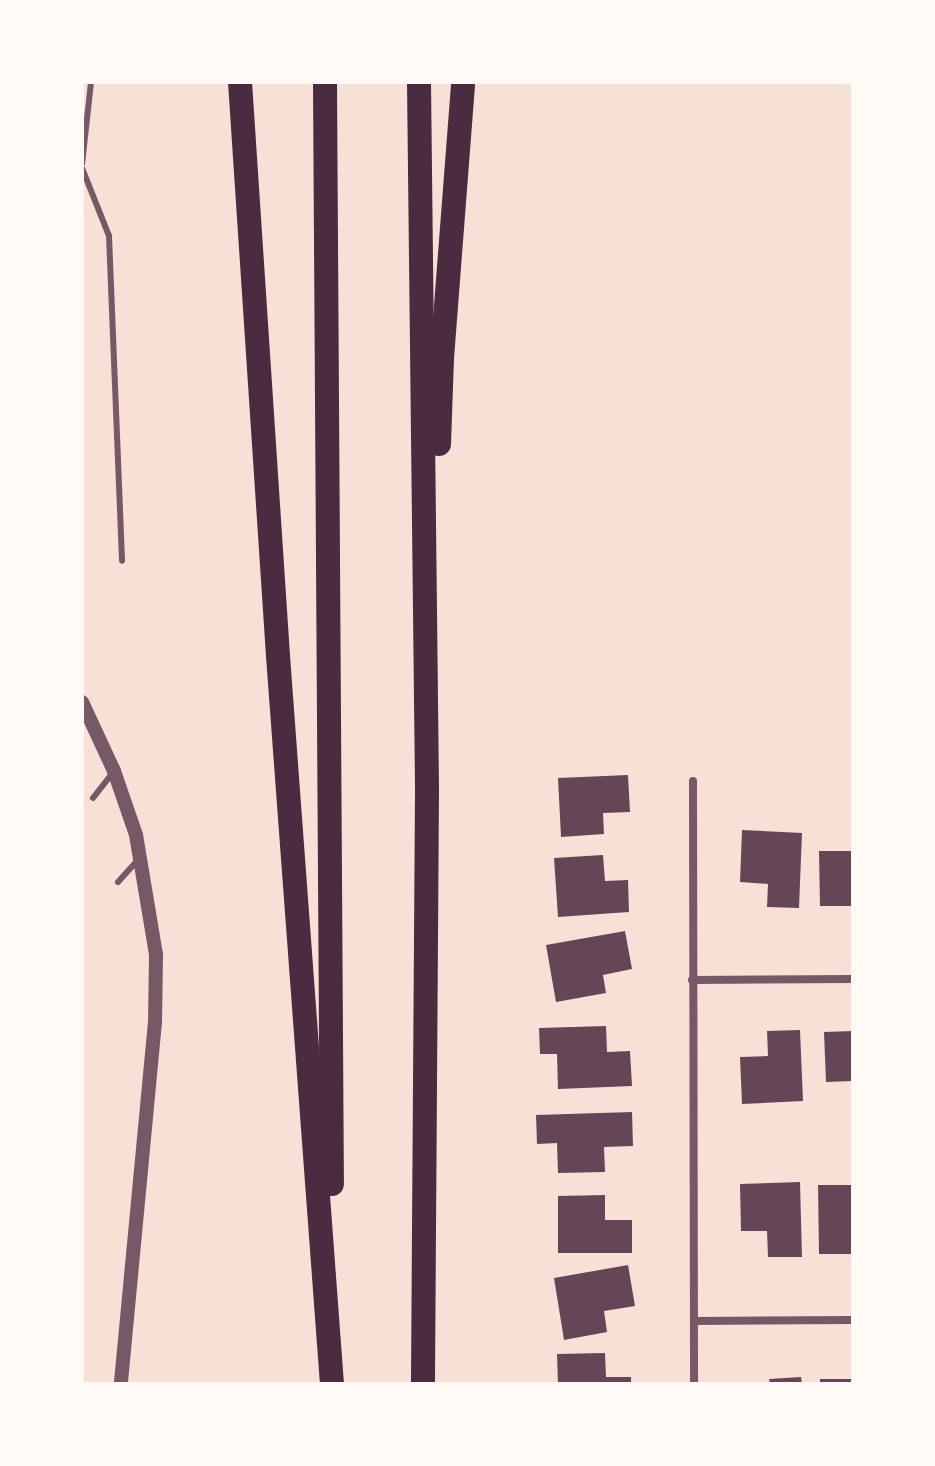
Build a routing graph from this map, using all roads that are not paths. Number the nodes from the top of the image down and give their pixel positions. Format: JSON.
{"nodes":[{"id":1,"x":91,"y":82,"type":"edge"},
{"id":2,"x":240,"y":82,"type":"edge"},
{"id":3,"x":325,"y":82,"type":"edge"},
{"id":4,"x":419,"y":82,"type":"edge"},
{"id":5,"x":463,"y":82,"type":"edge"},
{"id":6,"x":82,"y":166,"type":"edge"},
{"id":7,"x":122,"y":561,"type":"dead end"},
{"id":8,"x":82,"y":702,"type":"edge"},
{"id":9,"x":114,"y":771,"type":"junction"},
{"id":10,"x":693,"y":781,"type":"dead end"},
{"id":11,"x":427,"y":791,"type":"junction"},
{"id":12,"x":93,"y":798,"type":"dead end"},
{"id":13,"x":141,"y":857,"type":"junction"},
{"id":14,"x":118,"y":882,"type":"dead end"},
{"id":15,"x":853,"y":979,"type":"edge"},
{"id":16,"x":692,"y":980,"type":"junction"},
{"id":17,"x":853,"y":1320,"type":"edge"},
{"id":18,"x":694,"y":1321,"type":"junction"},
{"id":19,"x":121,"y":1384,"type":"edge"},
{"id":20,"x":332,"y":1384,"type":"edge"},
{"id":21,"x":423,"y":1384,"type":"edge"},
{"id":22,"x":694,"y":1384,"type":"edge"}],
"edges":[{"from":1,"to":6,"type":"lane"},
{"from":2,"to":20,"type":"highway"},
{"from":3,"to":20,"type":"highway"},
{"from":4,"to":11,"type":"highway"},
{"from":5,"to":11,"type":"highway"},
{"from":6,"to":7,"type":"lane"},
{"from":8,"to":9,"type":"street"},
{"from":9,"to":12,"type":"lane"},
{"from":9,"to":13,"type":"street"},
{"from":10,"to":16,"type":"street"},
{"from":11,"to":21,"type":"highway"},
{"from":13,"to":14,"type":"lane"},
{"from":13,"to":19,"type":"street"},
{"from":15,"to":16,"type":"street"},
{"from":16,"to":18,"type":"street"},
{"from":17,"to":18,"type":"street"},
{"from":18,"to":22,"type":"street"}]}
